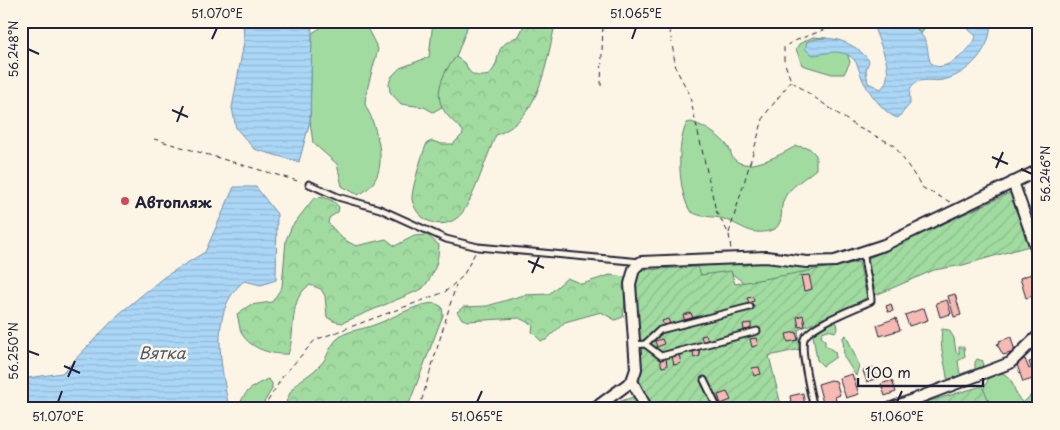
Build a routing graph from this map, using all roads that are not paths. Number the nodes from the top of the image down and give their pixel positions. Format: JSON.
{"nodes":[{"id":1,"x":1039,"y":170,"type":"edge"},
{"id":2,"x":1013,"y":182,"type":"junction"},
{"id":3,"x":309,"y":184,"type":"road end"},
{"id":4,"x":864,"y":253,"type":"junction"},
{"id":5,"x":1039,"y":256,"type":"edge"},
{"id":6,"x":641,"y":262,"type":"junction"},
{"id":7,"x":750,"y":307,"type":"dead end"},
{"id":8,"x":757,"y":331,"type":"dead end"},
{"id":9,"x":1039,"y":335,"type":"edge"},
{"id":10,"x":640,"y":344,"type":"junction"},
{"id":11,"x":704,"y":380,"type":"dead end"},
{"id":12,"x":632,"y":381,"type":"junction"},
{"id":13,"x":594,"y":409,"type":"edge"},
{"id":14,"x":647,"y":409,"type":"edge"},
{"id":15,"x":718,"y":409,"type":"edge"},
{"id":16,"x":814,"y":409,"type":"edge"},
{"id":17,"x":889,"y":409,"type":"edge"}],
"edges":[{"from":1,"to":2,"type":"street"},
{"from":2,"to":4,"type":"street"},
{"from":2,"to":5,"type":"street"},
{"from":3,"to":6,"type":"lane"},
{"from":4,"to":6,"type":"street"},
{"from":4,"to":16,"type":"lane"},
{"from":6,"to":10,"type":"street"},
{"from":7,"to":10,"type":"lane"},
{"from":8,"to":10,"type":"lane"},
{"from":9,"to":17,"type":"street"},
{"from":10,"to":12,"type":"street"},
{"from":11,"to":15,"type":"lane"},
{"from":12,"to":13,"type":"street"},
{"from":12,"to":14,"type":"street"}]}
